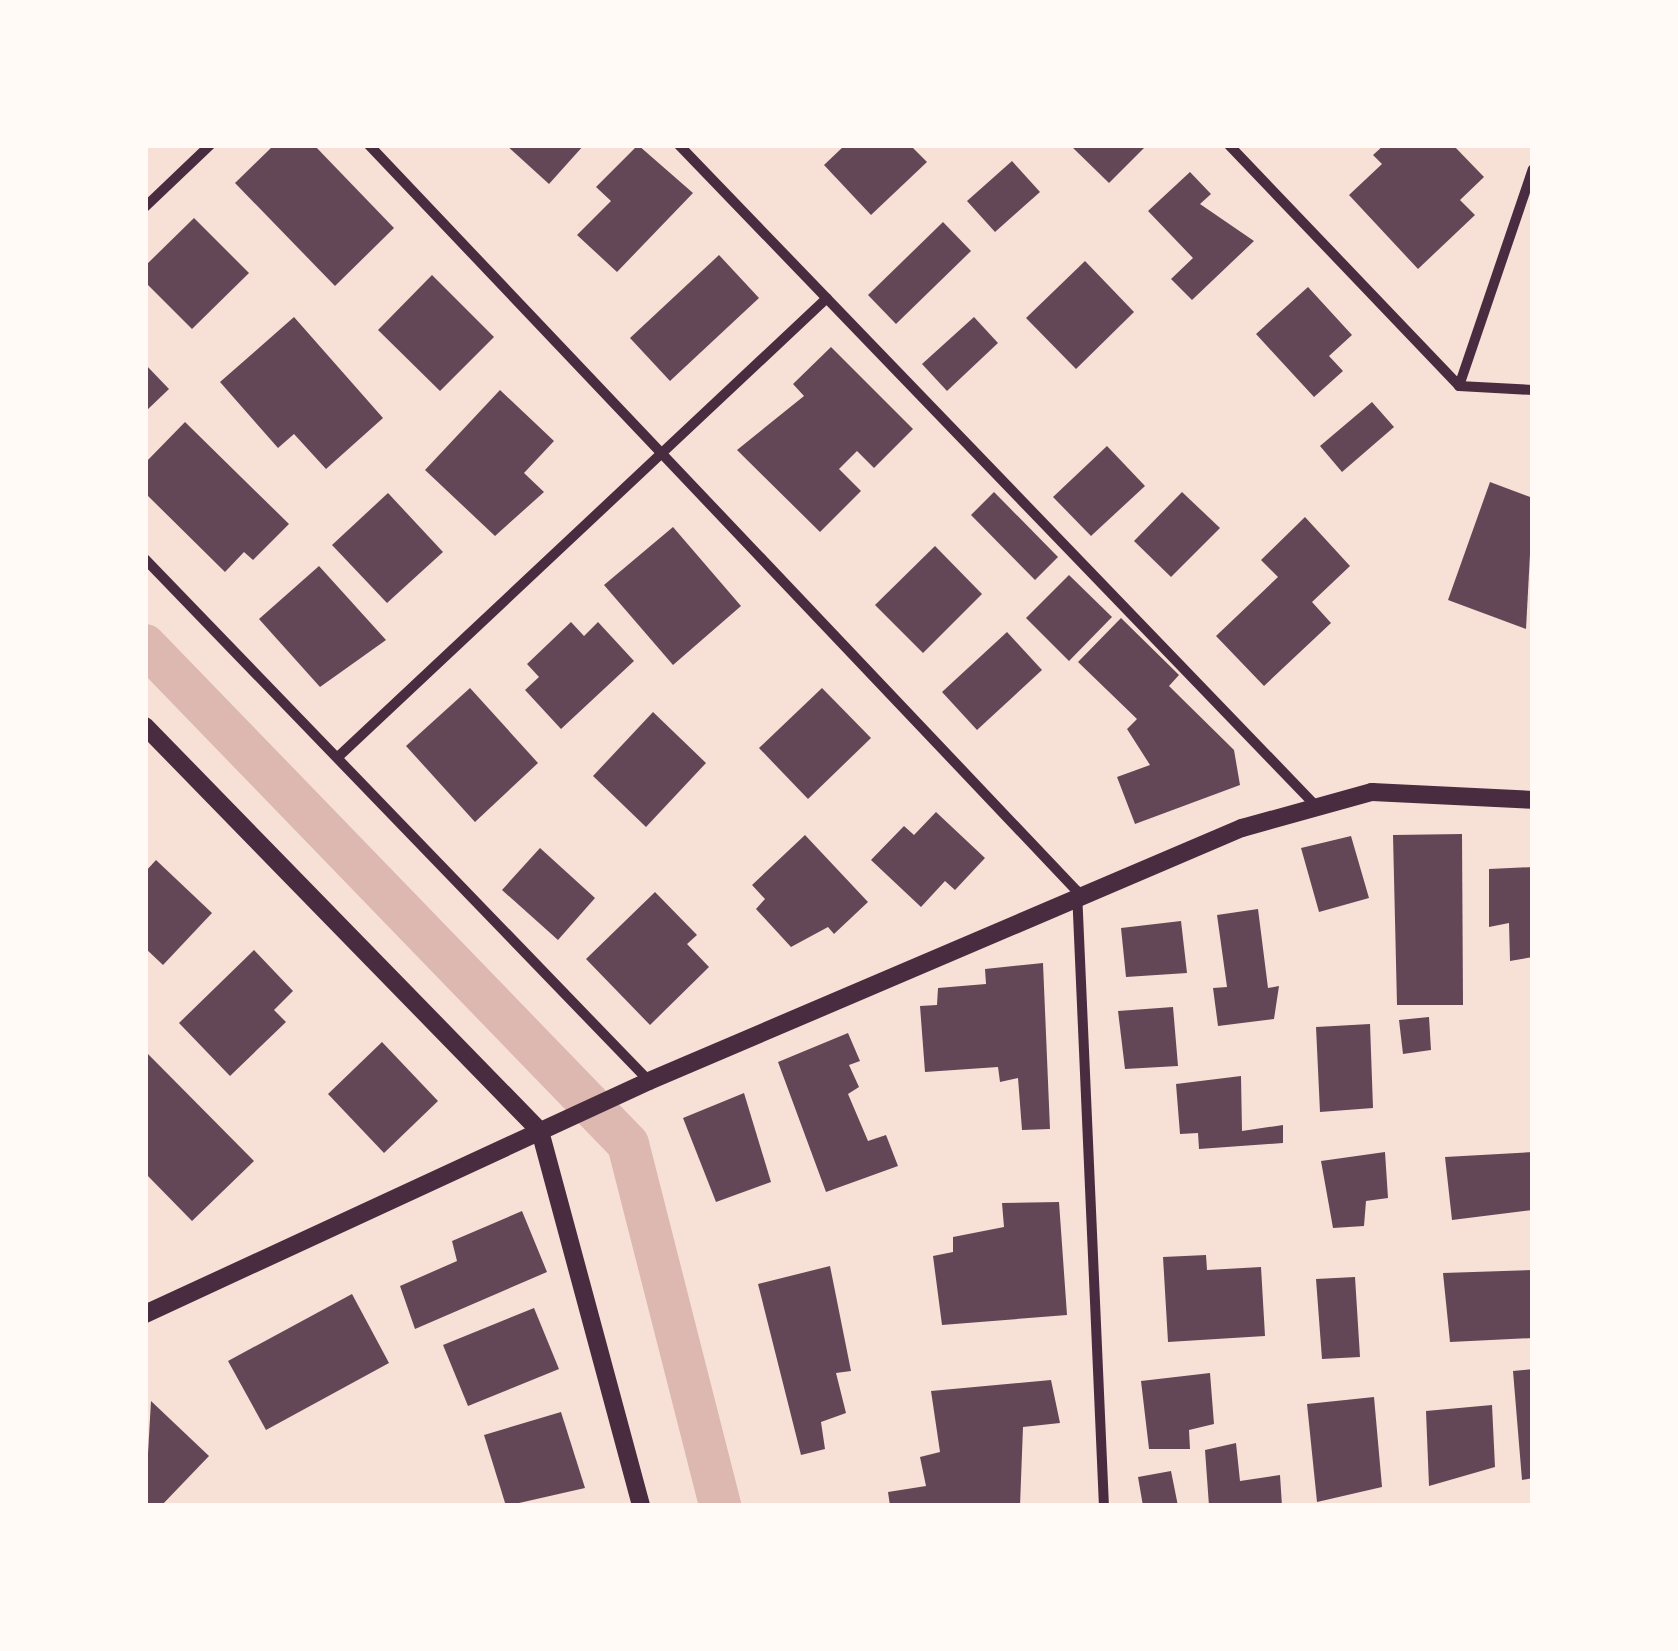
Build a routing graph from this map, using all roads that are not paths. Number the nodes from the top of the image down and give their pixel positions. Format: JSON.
{"nodes":[{"id":1,"x":210,"y":145,"type":"edge"},
{"id":2,"x":370,"y":145,"type":"edge"},
{"id":3,"x":679,"y":145,"type":"edge"},
{"id":4,"x":1229,"y":145,"type":"edge"},
{"id":5,"x":1533,"y":169,"type":"edge"},
{"id":6,"x":145,"y":207,"type":"edge"},
{"id":7,"x":827,"y":298,"type":"junction"},
{"id":8,"x":1459,"y":386,"type":"junction"},
{"id":9,"x":1533,"y":390,"type":"edge"},
{"id":10,"x":664,"y":453,"type":"junction"},
{"id":11,"x":145,"y":559,"type":"edge"},
{"id":12,"x":145,"y":726,"type":"edge"},
{"id":13,"x":339,"y":756,"type":"junction"},
{"id":14,"x":1533,"y":800,"type":"edge"},
{"id":15,"x":1314,"y":804,"type":"junction"},
{"id":16,"x":1077,"y":891,"type":"junction"},
{"id":17,"x":648,"y":1080,"type":"junction"},
{"id":18,"x":540,"y":1131,"type":"junction"},
{"id":19,"x":145,"y":1314,"type":"edge"},
{"id":20,"x":641,"y":1506,"type":"edge"},
{"id":21,"x":1104,"y":1506,"type":"edge"}],
"edges":[{"from":1,"to":6,"type":"street"},
{"from":2,"to":10,"type":"street"},
{"from":3,"to":7,"type":"street"},
{"from":4,"to":8,"type":"street"},
{"from":5,"to":8,"type":"street"},
{"from":7,"to":10,"type":"street"},
{"from":7,"to":15,"type":"street"},
{"from":8,"to":9,"type":"street"},
{"from":10,"to":13,"type":"street"},
{"from":10,"to":16,"type":"street"},
{"from":11,"to":13,"type":"street"},
{"from":12,"to":18,"type":"street"},
{"from":13,"to":17,"type":"street"},
{"from":14,"to":15,"type":"street"},
{"from":15,"to":16,"type":"street"},
{"from":16,"to":17,"type":"street"},
{"from":16,"to":21,"type":"street"},
{"from":17,"to":18,"type":"street"},
{"from":18,"to":19,"type":"street"},
{"from":18,"to":20,"type":"street"}]}
